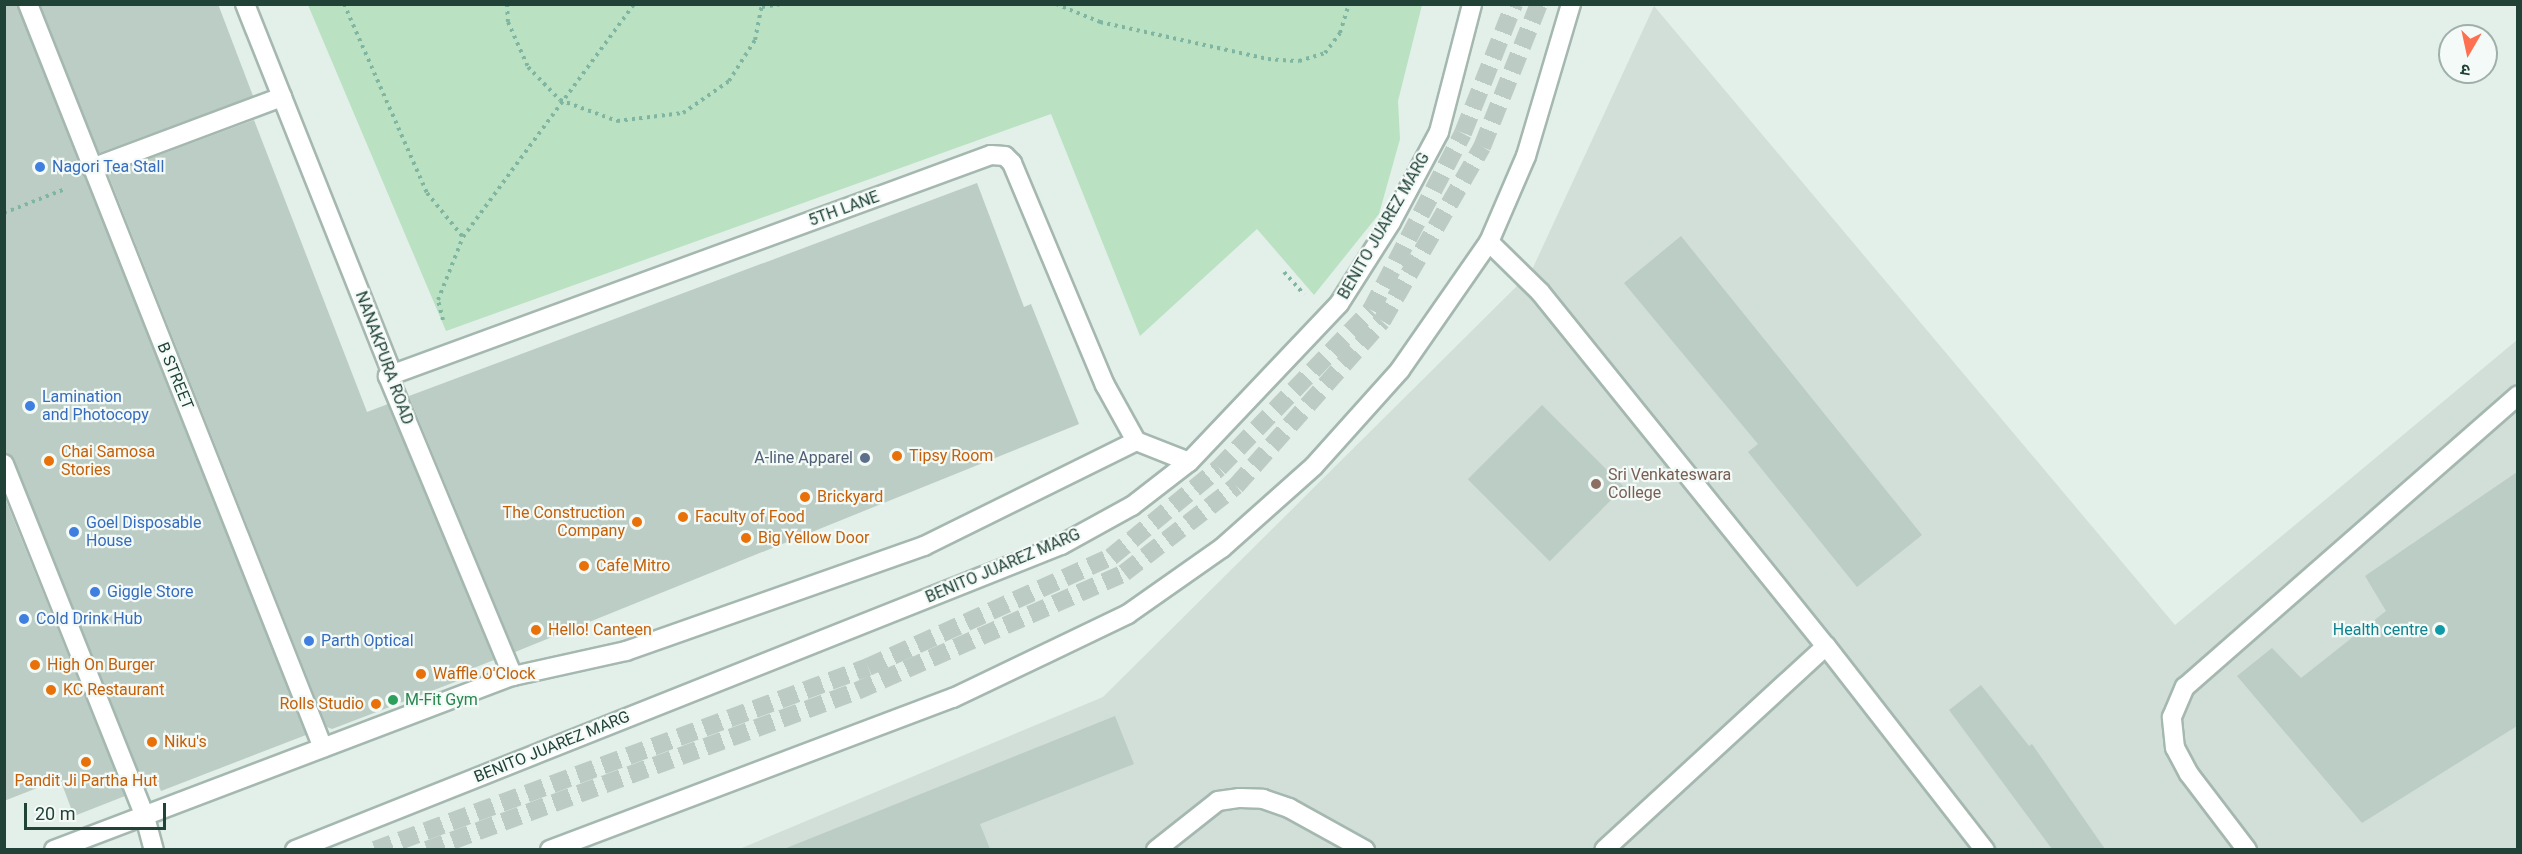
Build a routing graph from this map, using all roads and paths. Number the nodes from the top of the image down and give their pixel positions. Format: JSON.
{"nodes":[{"id":1,"x":28,"y":4,"type":"edge"},
{"id":2,"x":245,"y":4,"type":"edge"},
{"id":3,"x":344,"y":4,"type":"edge"},
{"id":4,"x":507,"y":4,"type":"edge"},
{"id":5,"x":634,"y":4,"type":"edge"},
{"id":6,"x":780,"y":4,"type":"edge"},
{"id":7,"x":1056,"y":4,"type":"edge"},
{"id":8,"x":1349,"y":4,"type":"edge"},
{"id":9,"x":1472,"y":4,"type":"edge"},
{"id":10,"x":1571,"y":4,"type":"edge"},
{"id":11,"x":762,"y":6,"type":"edge"},
{"id":12,"x":282,"y":97,"type":"junction"},
{"id":13,"x":560,"y":100,"type":"junction"},
{"id":14,"x":94,"y":172,"type":"junction"},
{"id":15,"x":4,"y":213,"type":"edge"},
{"id":16,"x":462,"y":237,"type":"junction"},
{"id":17,"x":1489,"y":242,"type":"junction"},
{"id":18,"x":446,"y":331,"type":"dead end"},
{"id":19,"x":388,"y":375,"type":"junction"},
{"id":20,"x":2517,"y":395,"type":"edge"},
{"id":21,"x":1136,"y":441,"type":"junction"},
{"id":22,"x":1189,"y":462,"type":"junction"},
{"id":23,"x":4,"y":464,"type":"edge"},
{"id":24,"x":1826,"y":646,"type":"junction"},
{"id":25,"x":513,"y":676,"type":"junction"},
{"id":26,"x":323,"y":748,"type":"junction"},
{"id":27,"x":145,"y":817,"type":"junction"},
{"id":28,"x":54,"y":849,"type":"edge"},
{"id":29,"x":154,"y":849,"type":"edge"},
{"id":30,"x":295,"y":849,"type":"edge"},
{"id":31,"x":550,"y":849,"type":"edge"},
{"id":32,"x":1156,"y":849,"type":"edge"},
{"id":33,"x":1365,"y":849,"type":"edge"},
{"id":34,"x":1604,"y":849,"type":"edge"},
{"id":35,"x":1984,"y":849,"type":"edge"},
{"id":36,"x":2247,"y":849,"type":"edge"}],
"edges":[{"from":1,"to":14,"type":"street","name":"B STREET"},
{"from":2,"to":12,"type":"street","name":"NANAKPURA ROAD"},
{"from":3,"to":16,"type":"path"},
{"from":4,"to":13,"type":"path"},
{"from":5,"to":13,"type":"path"},
{"from":6,"to":11,"type":"path"},
{"from":7,"to":8,"type":"path"},
{"from":9,"to":22,"type":"street","name":"BENITO JUAREZ MARG"},
{"from":10,"to":17,"type":"street"},
{"from":11,"to":13,"type":"path"},
{"from":12,"to":14,"type":"street"},
{"from":12,"to":19,"type":"street","name":"NANAKPURA ROAD"},
{"from":13,"to":16,"type":"path"},
{"from":14,"to":15,"type":"path"},
{"from":14,"to":26,"type":"street","name":"B STREET"},
{"from":16,"to":18,"type":"path"},
{"from":17,"to":24,"type":"street"},
{"from":17,"to":31,"type":"street"},
{"from":19,"to":21,"type":"street","name":"5TH LANE"},
{"from":19,"to":25,"type":"street","name":"NANAKPURA ROAD"},
{"from":20,"to":36,"type":"street"},
{"from":21,"to":22,"type":"street"},
{"from":21,"to":25,"type":"street"},
{"from":22,"to":30,"type":"street","name":"BENITO JUAREZ MARG"},
{"from":23,"to":27,"type":"street"},
{"from":24,"to":34,"type":"street"},
{"from":24,"to":35,"type":"street"},
{"from":25,"to":26,"type":"street"},
{"from":26,"to":27,"type":"street"},
{"from":27,"to":28,"type":"street"},
{"from":27,"to":29,"type":"street"},
{"from":32,"to":33,"type":"street"}]}
